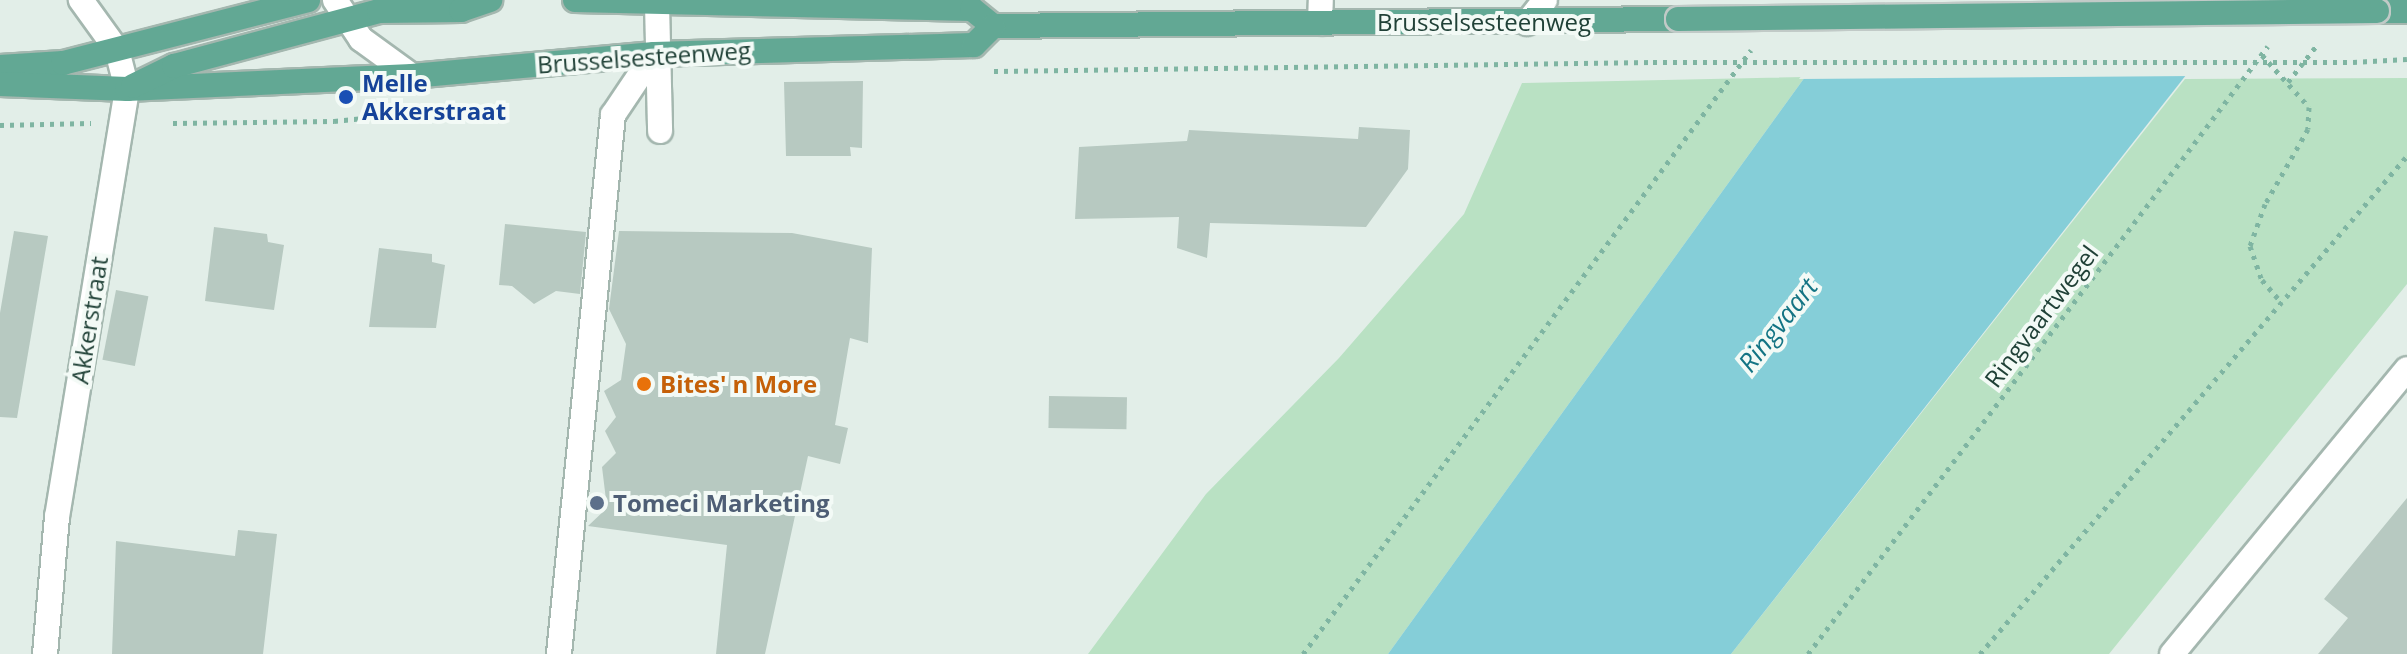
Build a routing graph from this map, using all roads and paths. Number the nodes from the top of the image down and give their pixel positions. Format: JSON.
{"nodes":[{"id":1,"x":81,"y":0,"type":"edge"},
{"id":2,"x":308,"y":0,"type":"edge"},
{"id":3,"x":490,"y":0,"type":"edge"},
{"id":4,"x":575,"y":0,"type":"edge"},
{"id":5,"x":1545,"y":0,"type":"edge"},
{"id":6,"x":657,"y":4,"type":"junction"},
{"id":7,"x":339,"y":10,"type":"edge"},
{"id":8,"x":2407,"y":11,"type":"edge"},
{"id":9,"x":1320,"y":12,"type":"edge"},
{"id":10,"x":1527,"y":23,"type":"junction"},
{"id":11,"x":993,"y":26,"type":"junction"},
{"id":12,"x":2278,"y":33,"type":"dead end"},
{"id":13,"x":1760,"y":38,"type":"dead end"},
{"id":14,"x":117,"y":50,"type":"junction"},
{"id":15,"x":654,"y":54,"type":"junction"},
{"id":16,"x":2262,"y":55,"type":"junction"},
{"id":17,"x":2407,"y":59,"type":"edge"},
{"id":18,"x":0,"y":67,"type":"edge"},
{"id":19,"x":980,"y":71,"type":"dead end"},
{"id":20,"x":412,"y":76,"type":"junction"},
{"id":21,"x":0,"y":84,"type":"edge"},
{"id":22,"x":127,"y":89,"type":"junction"},
{"id":23,"x":490,"y":105,"type":"dead end"},
{"id":24,"x":122,"y":123,"type":"junction"},
{"id":25,"x":0,"y":125,"type":"edge"},
{"id":26,"x":660,"y":131,"type":"dead end"},
{"id":27,"x":2407,"y":156,"type":"edge"},
{"id":28,"x":2282,"y":303,"type":"junction"},
{"id":29,"x":2407,"y":369,"type":"edge"},
{"id":30,"x":45,"y":654,"type":"edge"},
{"id":31,"x":559,"y":654,"type":"edge"},
{"id":32,"x":1303,"y":654,"type":"edge"},
{"id":33,"x":1808,"y":654,"type":"edge"},
{"id":34,"x":1980,"y":654,"type":"edge"},
{"id":35,"x":2172,"y":654,"type":"edge"}],
"edges":[{"from":1,"to":14,"type":"street","name":"Akkerstraat"},
{"from":2,"to":14,"type":"main road"},
{"from":3,"to":7,"type":"main road"},
{"from":4,"to":6,"type":"main road","name":"Brusselsesteenweg"},
{"from":5,"to":10,"type":"street"},
{"from":6,"to":11,"type":"main road","name":"Brusselsesteenweg"},
{"from":6,"to":15,"type":"street"},
{"from":7,"to":20,"type":"street"},
{"from":7,"to":22,"type":"main road"},
{"from":8,"to":10,"type":"main road","name":"Brusselsesteenweg","bridge":true},
{"from":9,"to":10,"type":"main road","name":"Brusselsesteenweg"},
{"from":9,"to":11,"type":"main road","name":"Brusselsesteenweg"},
{"from":11,"to":15,"type":"main road","name":"Brusselsesteenweg"},
{"from":12,"to":16,"type":"path","name":"Ringvaartwegel"},
{"from":13,"to":32,"type":"path"},
{"from":14,"to":18,"type":"main road"},
{"from":14,"to":22,"type":"street","name":"Akkerstraat"},
{"from":15,"to":20,"type":"main road","name":"Brusselsesteenweg"},
{"from":15,"to":26,"type":"street"},
{"from":15,"to":31,"type":"street"},
{"from":16,"to":28,"type":"path"},
{"from":16,"to":33,"type":"path","name":"Ringvaartwegel"},
{"from":17,"to":19,"type":"path","bridge":true},
{"from":20,"to":22,"type":"main road","name":"Brusselsesteenweg"},
{"from":21,"to":22,"type":"main road","name":"Brusselsesteenweg"},
{"from":22,"to":24,"type":"street","name":"Akkerstraat"},
{"from":23,"to":24,"type":"path"},
{"from":24,"to":25,"type":"path"},
{"from":24,"to":30,"type":"street","name":"Akkerstraat"},
{"from":27,"to":28,"type":"path"},
{"from":28,"to":34,"type":"path"},
{"from":29,"to":35,"type":"street"}]}
